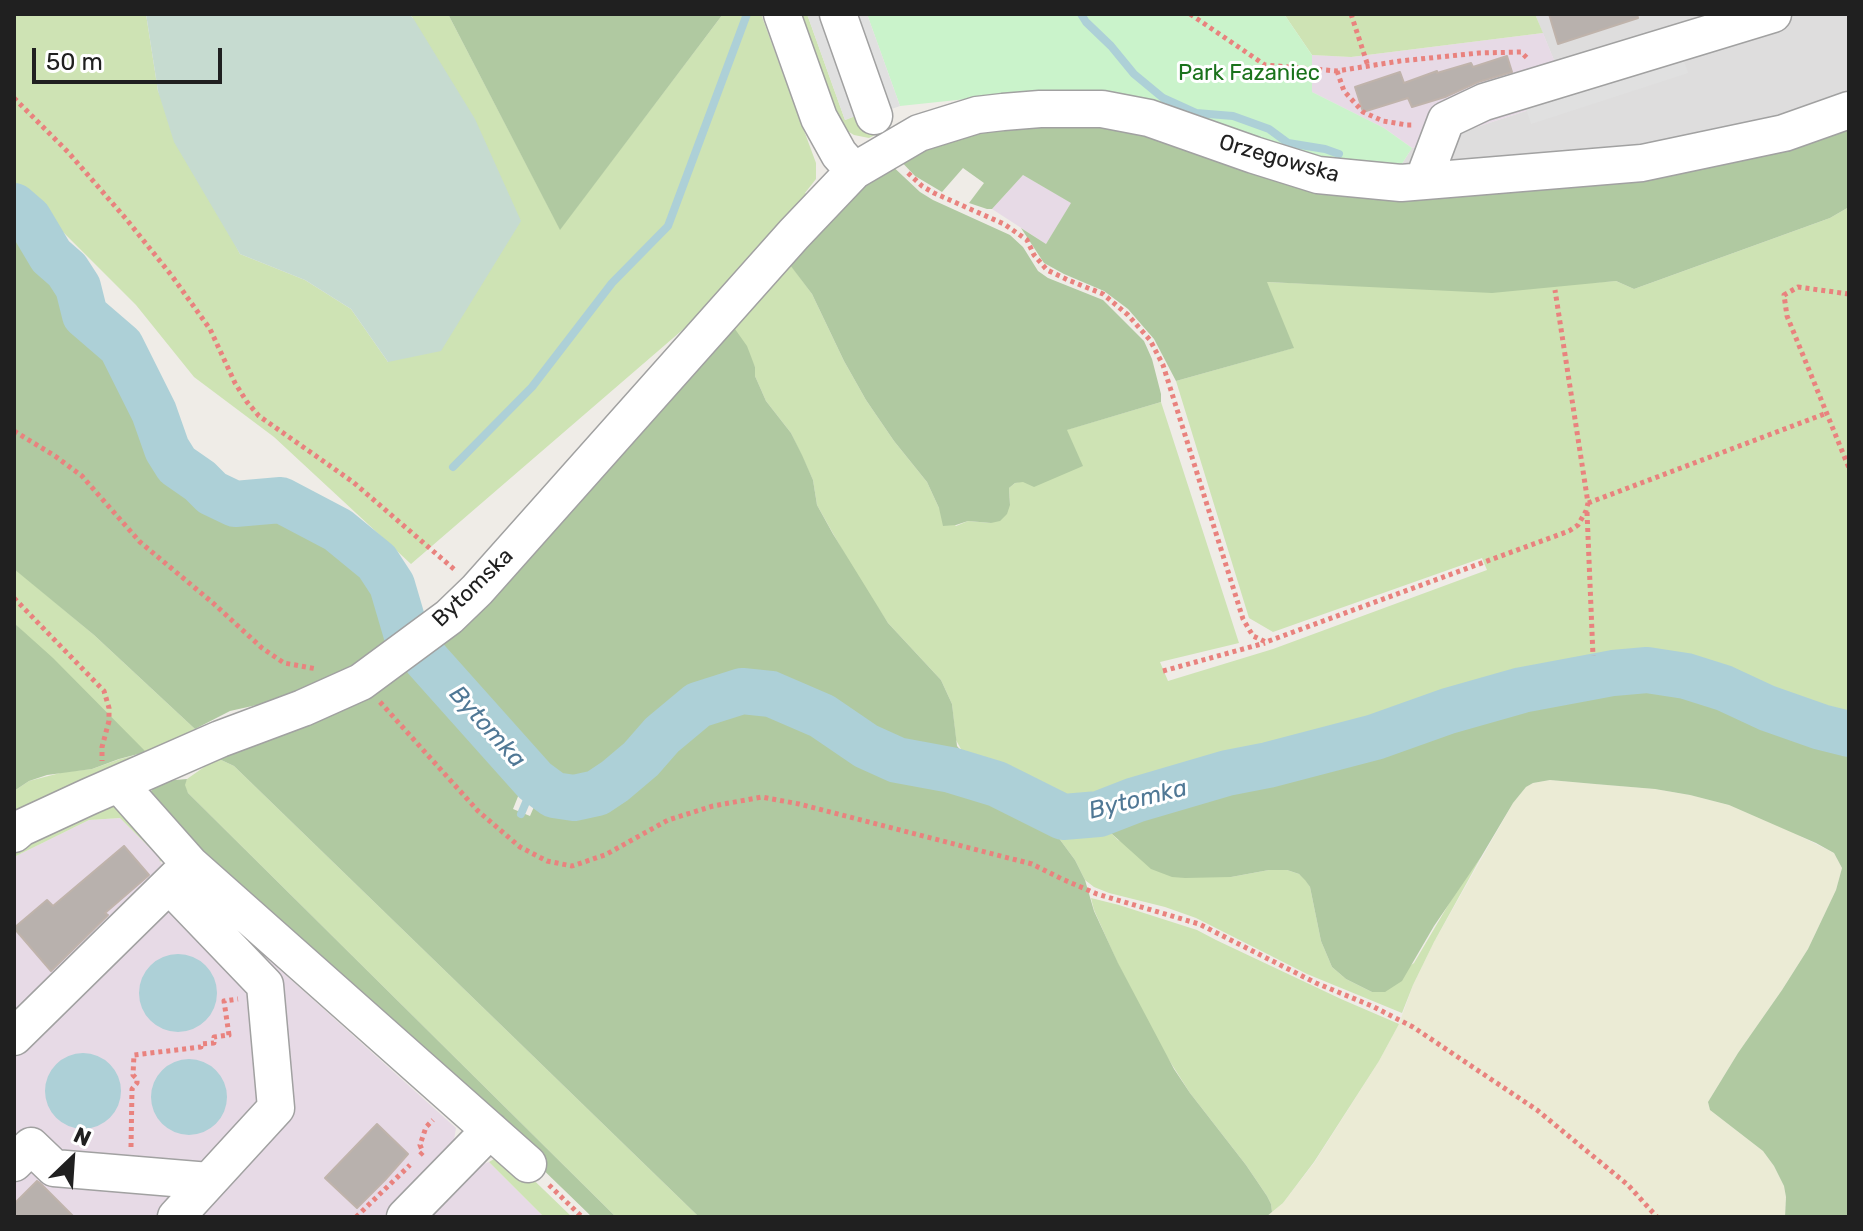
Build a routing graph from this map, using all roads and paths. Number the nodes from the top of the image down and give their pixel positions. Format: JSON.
{"nodes":[{"id":1,"x":782,"y":14,"type":"edge"},
{"id":2,"x":838,"y":14,"type":"edge"},
{"id":3,"x":1190,"y":14,"type":"edge"},
{"id":4,"x":1351,"y":14,"type":"edge"},
{"id":5,"x":1773,"y":14,"type":"edge"},
{"id":6,"x":1368,"y":66,"type":"junction"},
{"id":7,"x":1337,"y":71,"type":"junction"},
{"id":8,"x":1547,"y":83,"type":"junction"},
{"id":9,"x":14,"y":98,"type":"edge"},
{"id":10,"x":1849,"y":110,"type":"edge"},
{"id":11,"x":874,"y":116,"type":"dead end"},
{"id":12,"x":1446,"y":120,"type":"junction"},
{"id":13,"x":888,"y":152,"type":"junction"},
{"id":14,"x":854,"y":171,"type":"junction"},
{"id":15,"x":1423,"y":181,"type":"junction"},
{"id":16,"x":794,"y":234,"type":"joint"},
{"id":17,"x":1555,"y":290,"type":"dead end"},
{"id":18,"x":1849,"y":294,"type":"edge"},
{"id":19,"x":1827,"y":413,"type":"junction"},
{"id":20,"x":14,"y":431,"type":"edge"},
{"id":21,"x":1849,"y":468,"type":"edge"},
{"id":22,"x":1588,"y":503,"type":"junction"},
{"id":23,"x":1586,"y":511,"type":"junction"},
{"id":24,"x":477,"y":590,"type":"junction"},
{"id":25,"x":14,"y":598,"type":"edge"},
{"id":26,"x":1274,"y":641,"type":"junction"},
{"id":27,"x":1593,"y":656,"type":"dead end"},
{"id":28,"x":1163,"y":671,"type":"dead end"},
{"id":29,"x":361,"y":682,"type":"junction"},
{"id":30,"x":119,"y":784,"type":"junction"},
{"id":31,"x":14,"y":834,"type":"edge"},
{"id":32,"x":180,"y":875,"type":"junction"},
{"id":33,"x":226,"y":1000,"type":"dead end"},
{"id":34,"x":14,"y":1037,"type":"edge"},
{"id":35,"x":432,"y":1121,"type":"dead end"},
{"id":36,"x":490,"y":1130,"type":"junction"},
{"id":37,"x":132,"y":1138,"type":"dead end"},
{"id":38,"x":20,"y":1145,"type":"edge"},
{"id":39,"x":528,"y":1164,"type":"joint"},
{"id":40,"x":209,"y":1181,"type":"junction"},
{"id":41,"x":176,"y":1217,"type":"edge"},
{"id":42,"x":356,"y":1217,"type":"edge"},
{"id":43,"x":405,"y":1217,"type":"edge"},
{"id":44,"x":582,"y":1217,"type":"edge"},
{"id":45,"x":1657,"y":1217,"type":"edge"}],
"edges":[{"from":1,"to":14,"type":"street"},
{"from":2,"to":11,"type":"street"},
{"from":3,"to":7,"type":"path"},
{"from":4,"to":6,"type":"path"},
{"from":5,"to":8,"type":"street"},
{"from":6,"to":7,"type":"path"},
{"from":6,"to":8,"type":"path"},
{"from":7,"to":12,"type":"path"},
{"from":8,"to":12,"type":"street"},
{"from":9,"to":24,"type":"path"},
{"from":10,"to":15,"type":"street","name":"Orzegowska"},
{"from":12,"to":15,"type":"street"},
{"from":13,"to":14,"type":"street","name":"Orzegowska"},
{"from":13,"to":15,"type":"street","name":"Orzegowska"},
{"from":13,"to":26,"type":"path"},
{"from":14,"to":16,"type":"street","name":"Orzegowska"},
{"from":16,"to":24,"type":"street","name":"Bytomska"},
{"from":17,"to":22,"type":"path"},
{"from":18,"to":19,"type":"path"},
{"from":19,"to":21,"type":"path"},
{"from":19,"to":22,"type":"path"},
{"from":20,"to":29,"type":"path"},
{"from":22,"to":23,"type":"path"},
{"from":23,"to":26,"type":"path"},
{"from":23,"to":27,"type":"path"},
{"from":24,"to":29,"type":"street","name":"Bytomska"},
{"from":25,"to":30,"type":"path"},
{"from":26,"to":28,"type":"path"},
{"from":29,"to":30,"type":"street","name":"Bytomska"},
{"from":29,"to":45,"type":"path"},
{"from":30,"to":31,"type":"street","name":"Bytomska"},
{"from":30,"to":32,"type":"street"},
{"from":32,"to":34,"type":"street"},
{"from":32,"to":36,"type":"street"},
{"from":32,"to":40,"type":"street"},
{"from":33,"to":37,"type":"path"},
{"from":35,"to":42,"type":"path"},
{"from":36,"to":39,"type":"street"},
{"from":36,"to":43,"type":"street"},
{"from":38,"to":40,"type":"street"},
{"from":39,"to":44,"type":"path"},
{"from":40,"to":41,"type":"street"}]}
